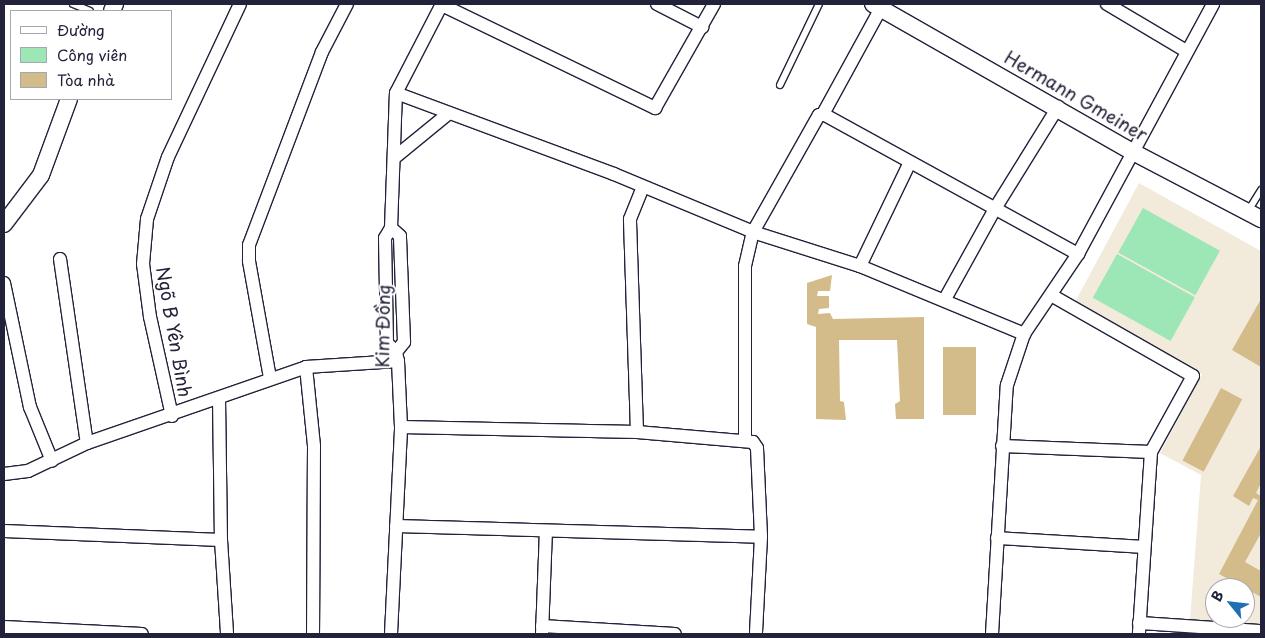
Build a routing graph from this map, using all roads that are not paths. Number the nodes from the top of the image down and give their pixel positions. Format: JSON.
{"nodes":[{"id":1,"x":73,"y":4,"type":"edge"},
{"id":2,"x":240,"y":4,"type":"edge"},
{"id":3,"x":347,"y":4,"type":"edge"},
{"id":4,"x":442,"y":4,"type":"edge"},
{"id":5,"x":657,"y":4,"type":"edge"},
{"id":6,"x":714,"y":4,"type":"edge"},
{"id":7,"x":819,"y":4,"type":"edge"},
{"id":8,"x":1108,"y":4,"type":"edge"},
{"id":9,"x":1213,"y":4,"type":"edge"},
{"id":10,"x":881,"y":6,"type":"edge"},
{"id":11,"x":87,"y":8,"type":"edge"},
{"id":12,"x":702,"y":27,"type":"junction"},
{"id":13,"x":1186,"y":51,"type":"junction"},
{"id":14,"x":780,"y":85,"type":"dead end"},
{"id":15,"x":396,"y":93,"type":"junction"},
{"id":16,"x":69,"y":100,"type":"edge"},
{"id":17,"x":1058,"y":107,"type":"junction"},
{"id":18,"x":449,"y":113,"type":"junction"},
{"id":19,"x":822,"y":114,"type":"junction"},
{"id":20,"x":1131,"y":151,"type":"junction"},
{"id":21,"x":394,"y":158,"type":"junction"},
{"id":22,"x":910,"y":162,"type":"junction"},
{"id":23,"x":643,"y":186,"type":"junction"},
{"id":24,"x":1261,"y":190,"type":"edge"},
{"id":25,"x":996,"y":207,"type":"junction"},
{"id":26,"x":1254,"y":215,"type":"edge"},
{"id":27,"x":4,"y":224,"type":"edge"},
{"id":28,"x":391,"y":228,"type":"junction"},
{"id":29,"x":753,"y":232,"type":"junction"},
{"id":30,"x":1078,"y":254,"type":"junction"},
{"id":31,"x":60,"y":259,"type":"dead end"},
{"id":32,"x":860,"y":266,"type":"junction"},
{"id":33,"x":4,"y":283,"type":"edge"},
{"id":34,"x":1050,"y":295,"type":"junction"},
{"id":35,"x":946,"y":300,"type":"junction"},
{"id":36,"x":402,"y":301,"type":"junction"},
{"id":37,"x":386,"y":302,"type":"junction"},
{"id":38,"x":1024,"y":334,"type":"junction"},
{"id":39,"x":397,"y":357,"type":"junction"},
{"id":40,"x":306,"y":367,"type":"junction"},
{"id":41,"x":270,"y":378,"type":"junction"},
{"id":42,"x":219,"y":398,"type":"junction"},
{"id":43,"x":172,"y":416,"type":"junction"},
{"id":44,"x":402,"y":427,"type":"junction"},
{"id":45,"x":637,"y":432,"type":"junction"},
{"id":46,"x":745,"y":439,"type":"junction"},
{"id":47,"x":87,"y":444,"type":"junction"},
{"id":48,"x":1002,"y":446,"type":"junction"},
{"id":49,"x":1151,"y":452,"type":"junction"},
{"id":50,"x":52,"y":461,"type":"junction"},
{"id":51,"x":4,"y":474,"type":"edge"},
{"id":52,"x":396,"y":526,"type":"junction"},
{"id":53,"x":4,"y":532,"type":"edge"},
{"id":54,"x":546,"y":532,"type":"junction"},
{"id":55,"x":761,"y":537,"type":"junction"},
{"id":56,"x":998,"y":538,"type":"junction"},
{"id":57,"x":221,"y":540,"type":"junction"},
{"id":58,"x":1143,"y":547,"type":"junction"},
{"id":59,"x":4,"y":627,"type":"edge"},
{"id":60,"x":1139,"y":629,"type":"edge"},
{"id":61,"x":542,"y":630,"type":"edge"},
{"id":62,"x":1261,"y":632,"type":"edge"},
{"id":63,"x":142,"y":634,"type":"edge"},
{"id":64,"x":227,"y":634,"type":"edge"},
{"id":65,"x":313,"y":634,"type":"edge"},
{"id":66,"x":391,"y":634,"type":"edge"},
{"id":67,"x":675,"y":634,"type":"edge"},
{"id":68,"x":756,"y":634,"type":"edge"},
{"id":69,"x":992,"y":634,"type":"edge"}],
"edges":[{"from":1,"to":11,"type":"lane"},
{"from":2,"to":43,"type":"street","name":"Ngõ B Yên Bình"},
{"from":3,"to":41,"type":"street"},
{"from":4,"to":12,"type":"street"},
{"from":4,"to":15,"type":"street","name":"Kim Đồng"},
{"from":5,"to":12,"type":"street"},
{"from":6,"to":12,"type":"street"},
{"from":7,"to":14,"type":"lane"},
{"from":8,"to":13,"type":"street"},
{"from":9,"to":13,"type":"street"},
{"from":10,"to":17,"type":"street","name":"Hermann Gmeiner"},
{"from":10,"to":19,"type":"street"},
{"from":13,"to":20,"type":"street"},
{"from":15,"to":18,"type":"street"},
{"from":15,"to":21,"type":"street","name":"Kim Đồng"},
{"from":16,"to":27,"type":"street"},
{"from":17,"to":20,"type":"street","name":"Hermann Gmeiner"},
{"from":17,"to":25,"type":"street"},
{"from":18,"to":21,"type":"street"},
{"from":18,"to":23,"type":"street"},
{"from":19,"to":22,"type":"street"},
{"from":19,"to":29,"type":"street"},
{"from":20,"to":26,"type":"street","name":"Hermann Gmeiner"},
{"from":20,"to":30,"type":"street"},
{"from":21,"to":28,"type":"street","name":"Kim Đồng"},
{"from":22,"to":25,"type":"street"},
{"from":22,"to":32,"type":"street"},
{"from":23,"to":29,"type":"street"},
{"from":23,"to":45,"type":"street"},
{"from":24,"to":26,"type":"lane"},
{"from":25,"to":30,"type":"street"},
{"from":25,"to":35,"type":"street"},
{"from":28,"to":36,"type":"street","name":"Kim Đồng"},
{"from":28,"to":37,"type":"street"},
{"from":29,"to":32,"type":"street"},
{"from":29,"to":46,"type":"street"},
{"from":30,"to":34,"type":"street"},
{"from":31,"to":47,"type":"street"},
{"from":32,"to":35,"type":"street"},
{"from":33,"to":50,"type":"street"},
{"from":34,"to":38,"type":"street"},
{"from":34,"to":49,"type":"street"},
{"from":35,"to":38,"type":"street"},
{"from":36,"to":37,"type":"street"},
{"from":36,"to":39,"type":"street","name":"Kim Đồng"},
{"from":37,"to":39,"type":"street"},
{"from":38,"to":48,"type":"street"},
{"from":39,"to":40,"type":"street"},
{"from":39,"to":44,"type":"street","name":"Kim Đồng"},
{"from":40,"to":41,"type":"street"},
{"from":40,"to":65,"type":"street"},
{"from":41,"to":42,"type":"street"},
{"from":42,"to":43,"type":"street"},
{"from":42,"to":57,"type":"street"},
{"from":43,"to":47,"type":"street"},
{"from":44,"to":45,"type":"street"},
{"from":44,"to":52,"type":"street","name":"Kim Đồng"},
{"from":45,"to":46,"type":"street"},
{"from":46,"to":55,"type":"street"},
{"from":47,"to":50,"type":"street"},
{"from":48,"to":49,"type":"street"},
{"from":48,"to":56,"type":"street"},
{"from":49,"to":58,"type":"street"},
{"from":50,"to":51,"type":"street"},
{"from":52,"to":54,"type":"street"},
{"from":52,"to":66,"type":"street","name":"Kim Đồng"},
{"from":53,"to":57,"type":"street"},
{"from":54,"to":55,"type":"street"},
{"from":54,"to":61,"type":"street"},
{"from":55,"to":68,"type":"street"},
{"from":56,"to":58,"type":"street"},
{"from":56,"to":69,"type":"street"},
{"from":57,"to":64,"type":"street"},
{"from":58,"to":60,"type":"street"},
{"from":59,"to":63,"type":"street"},
{"from":60,"to":62,"type":"street"},
{"from":61,"to":67,"type":"street"}]}
